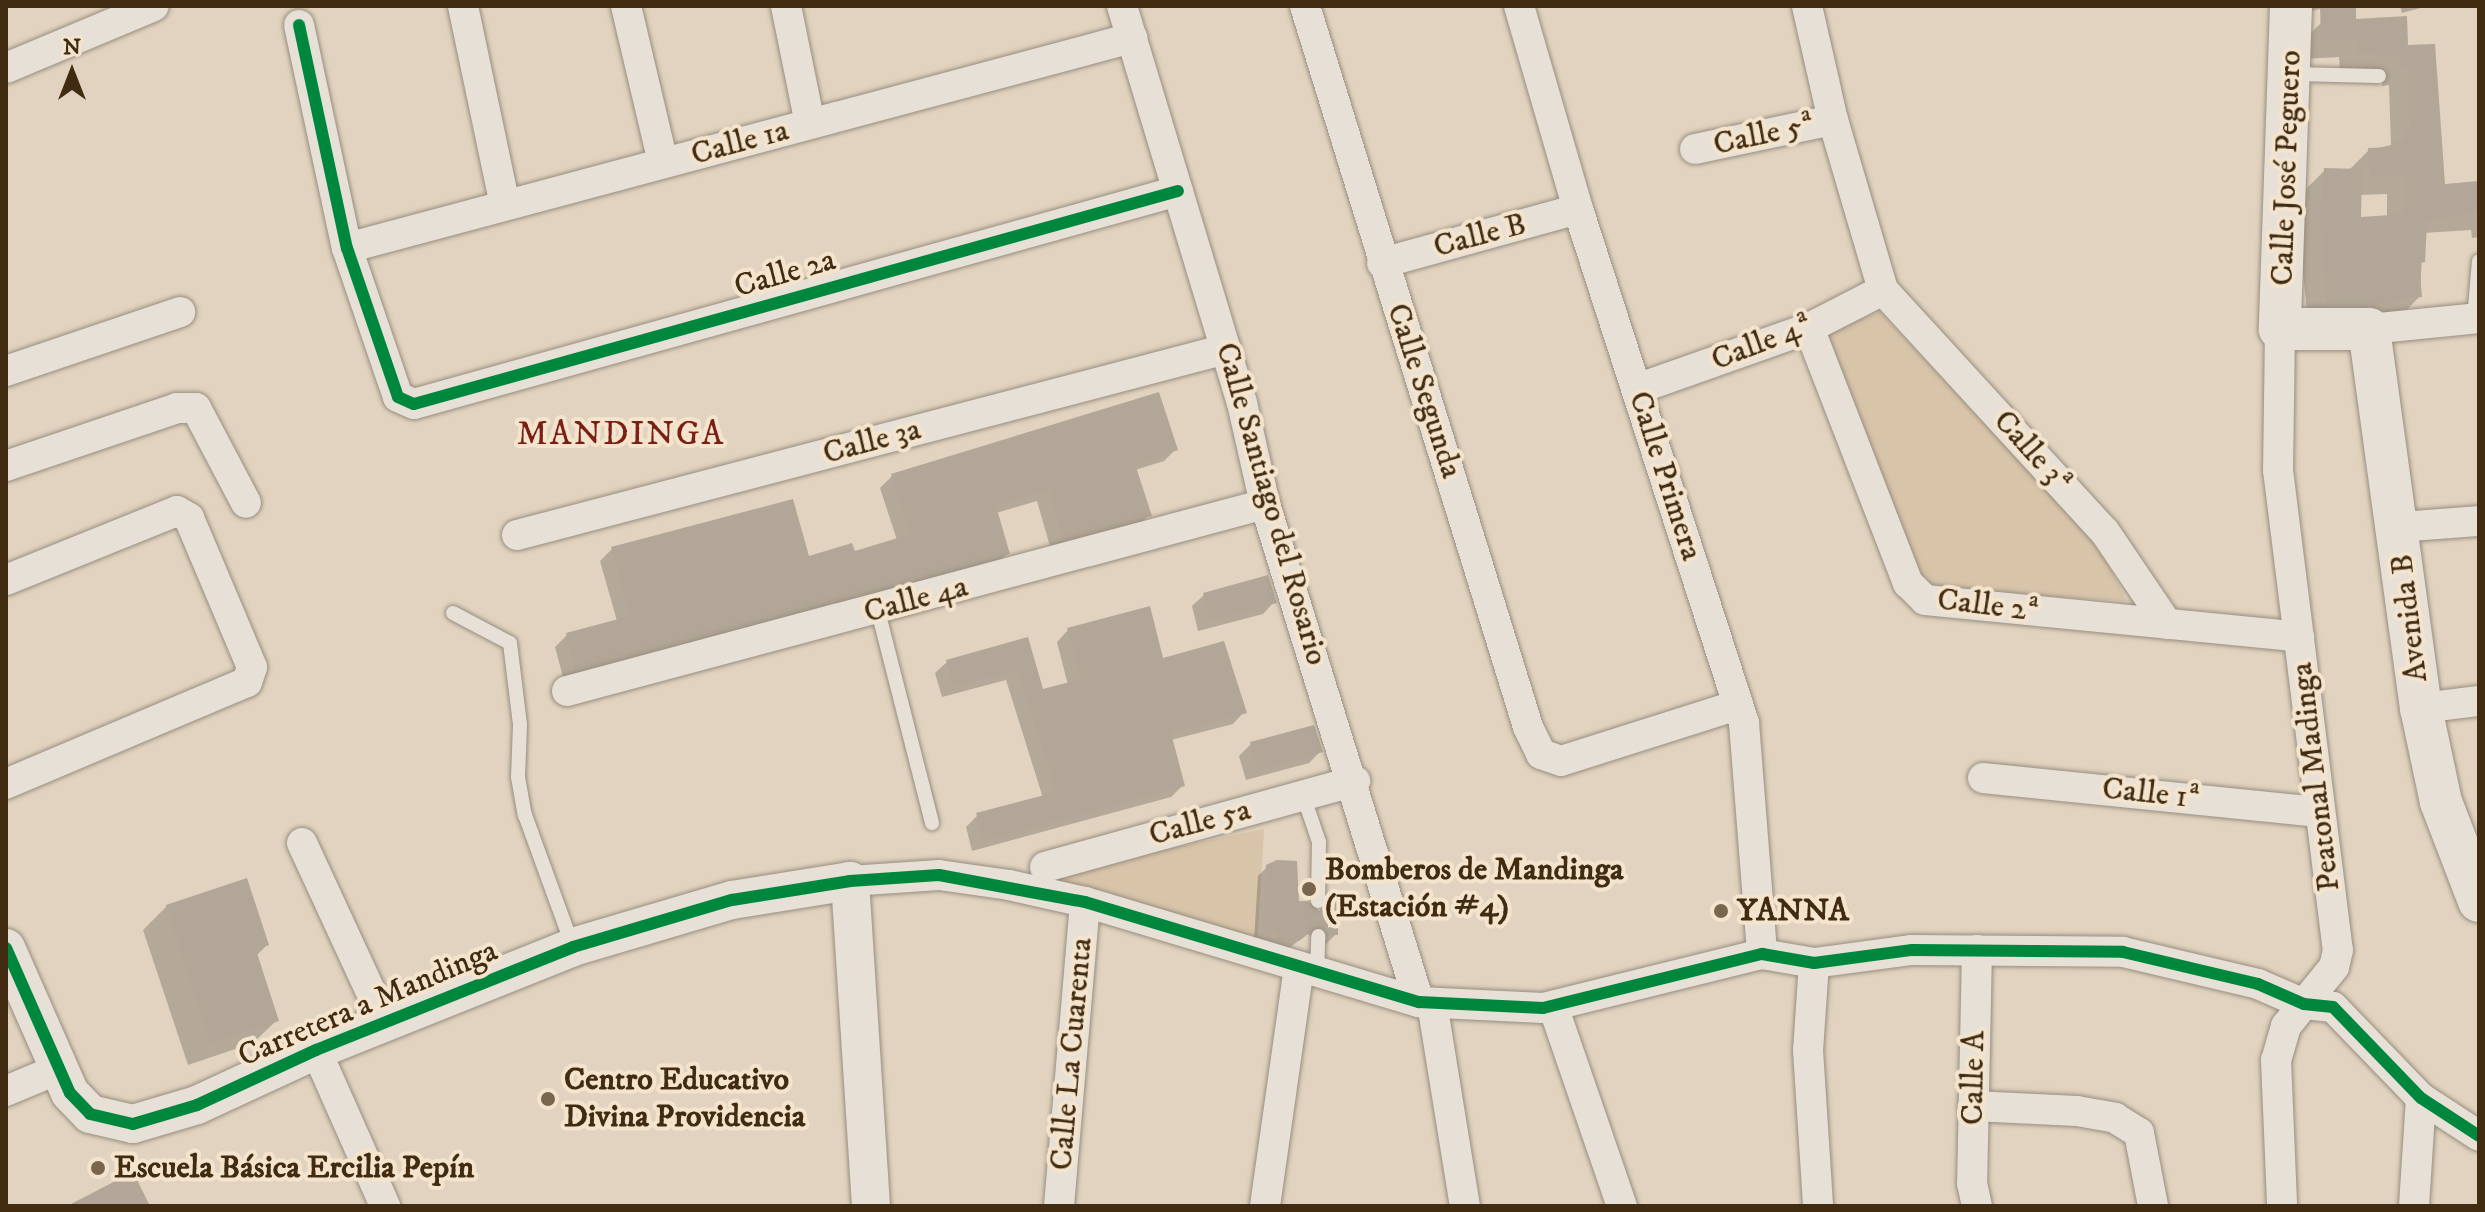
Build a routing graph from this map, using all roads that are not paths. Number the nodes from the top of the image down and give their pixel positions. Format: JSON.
{"nodes":[{"id":1,"x":154,"y":6,"type":"edge"},
{"id":2,"x":463,"y":6,"type":"edge"},
{"id":3,"x":626,"y":6,"type":"edge"},
{"id":4,"x":786,"y":6,"type":"edge"},
{"id":5,"x":1122,"y":6,"type":"edge"},
{"id":6,"x":1305,"y":6,"type":"edge"},
{"id":7,"x":1520,"y":6,"type":"edge"},
{"id":8,"x":1807,"y":6,"type":"edge"},
{"id":9,"x":2291,"y":6,"type":"edge"},
{"id":10,"x":299,"y":25,"type":"dead end"},
{"id":11,"x":1132,"y":38,"type":"junction"},
{"id":12,"x":6,"y":68,"type":"edge"},
{"id":13,"x":2291,"y":74,"type":"junction"},
{"id":14,"x":2379,"y":76,"type":"dead end"},
{"id":15,"x":1833,"y":120,"type":"junction"},
{"id":16,"x":810,"y":124,"type":"junction"},
{"id":17,"x":1695,"y":149,"type":"dead end"},
{"id":18,"x":663,"y":163,"type":"junction"},
{"id":19,"x":1178,"y":191,"type":"junction"},
{"id":20,"x":505,"y":205,"type":"junction"},
{"id":21,"x":1578,"y":209,"type":"junction"},
{"id":22,"x":347,"y":248,"type":"junction"},
{"id":23,"x":2479,"y":261,"type":"edge"},
{"id":24,"x":1382,"y":263,"type":"junction"},
{"id":25,"x":1883,"y":290,"type":"junction"},
{"id":26,"x":180,"y":312,"type":"dead end"},
{"id":27,"x":2477,"y":319,"type":"edge"},
{"id":28,"x":1809,"y":328,"type":"junction"},
{"id":29,"x":2280,"y":329,"type":"junction"},
{"id":30,"x":2369,"y":329,"type":"junction"},
{"id":31,"x":1226,"y":349,"type":"junction"},
{"id":32,"x":6,"y":371,"type":"edge"},
{"id":33,"x":1637,"y":389,"type":"junction"},
{"id":34,"x":6,"y":466,"type":"edge"},
{"id":35,"x":246,"y":503,"type":"dead end"},
{"id":36,"x":1265,"y":504,"type":"junction"},
{"id":37,"x":2479,"y":521,"type":"edge"},
{"id":38,"x":2399,"y":527,"type":"junction"},
{"id":39,"x":517,"y":535,"type":"dead end"},
{"id":40,"x":6,"y":580,"type":"edge"},
{"id":41,"x":878,"y":611,"type":"junction"},
{"id":42,"x":453,"y":613,"type":"dead end"},
{"id":43,"x":2167,"y":624,"type":"junction"},
{"id":44,"x":2299,"y":637,"type":"junction"},
{"id":45,"x":567,"y":691,"type":"dead end"},
{"id":46,"x":2479,"y":701,"type":"edge"},
{"id":47,"x":1738,"y":705,"type":"junction"},
{"id":48,"x":2421,"y":708,"type":"junction"},
{"id":49,"x":1983,"y":778,"type":"dead end"},
{"id":50,"x":1355,"y":781,"type":"junction"},
{"id":51,"x":6,"y":784,"type":"edge"},
{"id":52,"x":1303,"y":795,"type":"junction"},
{"id":53,"x":2319,"y":812,"type":"junction"},
{"id":54,"x":932,"y":823,"type":"dead end"},
{"id":55,"x":302,"y":843,"type":"dead end"},
{"id":56,"x":1045,"y":867,"type":"dead end"},
{"id":57,"x":850,"y":881,"type":"junction"},
{"id":58,"x":1318,"y":901,"type":"dead end"},
{"id":59,"x":2479,"y":901,"type":"edge"},
{"id":60,"x":1085,"y":902,"type":"junction"},
{"id":61,"x":1318,"y":936,"type":"dead end"},
{"id":62,"x":573,"y":947,"type":"junction"},
{"id":63,"x":6,"y":948,"type":"edge"},
{"id":64,"x":1977,"y":950,"type":"junction"},
{"id":65,"x":1762,"y":954,"type":"junction"},
{"id":66,"x":1814,"y":963,"type":"junction"},
{"id":67,"x":1308,"y":970,"type":"junction"},
{"id":68,"x":1426,"y":1002,"type":"junction"},
{"id":69,"x":2304,"y":1004,"type":"junction"},
{"id":70,"x":1553,"y":1006,"type":"junction"},
{"id":71,"x":385,"y":1023,"type":"junction"},
{"id":72,"x":316,"y":1050,"type":"junction"},
{"id":73,"x":56,"y":1070,"type":"junction"},
{"id":74,"x":6,"y":1091,"type":"edge"},
{"id":75,"x":2421,"y":1098,"type":"junction"},
{"id":76,"x":1973,"y":1106,"type":"junction"},
{"id":77,"x":2479,"y":1136,"type":"edge"},
{"id":78,"x":385,"y":1206,"type":"edge"},
{"id":79,"x":871,"y":1206,"type":"edge"},
{"id":80,"x":1059,"y":1206,"type":"edge"},
{"id":81,"x":1265,"y":1206,"type":"edge"},
{"id":82,"x":1465,"y":1206,"type":"edge"},
{"id":83,"x":1622,"y":1206,"type":"edge"},
{"id":84,"x":1818,"y":1206,"type":"edge"},
{"id":85,"x":1977,"y":1206,"type":"edge"},
{"id":86,"x":2153,"y":1206,"type":"edge"},
{"id":87,"x":2282,"y":1206,"type":"edge"},
{"id":88,"x":2414,"y":1206,"type":"edge"}],
"edges":[{"from":1,"to":12,"type":"street"},
{"from":2,"to":20,"type":"street"},
{"from":3,"to":18,"type":"street"},
{"from":4,"to":16,"type":"street"},
{"from":5,"to":11,"type":"street","name":"Calle Santiago del Rosario"},
{"from":6,"to":24,"type":"street","name":"Calle Segunda"},
{"from":7,"to":21,"type":"street","name":"Calle Primera"},
{"from":8,"to":15,"type":"street"},
{"from":9,"to":13,"type":"main road","name":"Calle José Peguero"},
{"from":10,"to":22,"type":"street"},
{"from":11,"to":16,"type":"street","name":"Calle 1a"},
{"from":11,"to":19,"type":"street","name":"Calle Santiago del Rosario"},
{"from":13,"to":14,"type":"lane"},
{"from":13,"to":29,"type":"main road","name":"Calle José Peguero"},
{"from":15,"to":17,"type":"street","name":"Calle 5ª"},
{"from":15,"to":25,"type":"street"},
{"from":16,"to":18,"type":"street","name":"Calle 1a"},
{"from":18,"to":20,"type":"street","name":"Calle 1a"},
{"from":19,"to":22,"type":"street","name":"Calle 2a"},
{"from":19,"to":31,"type":"street","name":"Calle Santiago del Rosario"},
{"from":20,"to":22,"type":"street","name":"Calle 1a"},
{"from":21,"to":24,"type":"street","name":"Calle B"},
{"from":21,"to":33,"type":"street","name":"Calle Primera"},
{"from":23,"to":27,"type":"lane"},
{"from":24,"to":47,"type":"street","name":"Calle Segunda"},
{"from":25,"to":28,"type":"street","name":"Calle 4ª"},
{"from":25,"to":43,"type":"street","name":"Calle 3ª"},
{"from":26,"to":32,"type":"street"},
{"from":27,"to":30,"type":"street"},
{"from":28,"to":33,"type":"street","name":"Calle 4ª"},
{"from":28,"to":43,"type":"street","name":"Calle 2ª"},
{"from":29,"to":30,"type":"main road"},
{"from":29,"to":44,"type":"street","name":"Peatonal Madinga"},
{"from":30,"to":38,"type":"main road","name":"Avenida B"},
{"from":31,"to":36,"type":"street","name":"Calle Santiago del Rosario"},
{"from":31,"to":39,"type":"street","name":"Calle 3a"},
{"from":33,"to":47,"type":"street","name":"Calle Primera"},
{"from":34,"to":35,"type":"street"},
{"from":36,"to":41,"type":"street","name":"Calle 4a"},
{"from":36,"to":50,"type":"street","name":"Calle Santiago del Rosario"},
{"from":37,"to":38,"type":"street"},
{"from":38,"to":48,"type":"main road","name":"Avenida B"},
{"from":40,"to":51,"type":"street"},
{"from":41,"to":45,"type":"street","name":"Calle 4a"},
{"from":41,"to":54,"type":"lane"},
{"from":42,"to":62,"type":"lane"},
{"from":43,"to":44,"type":"street","name":"Calle 2ª"},
{"from":44,"to":53,"type":"street","name":"Peatonal Madinga"},
{"from":46,"to":48,"type":"street"},
{"from":47,"to":65,"type":"street","name":"Calle Primera"},
{"from":48,"to":59,"type":"main road","name":"Avenida B"},
{"from":49,"to":53,"type":"street","name":"Calle 1ª"},
{"from":50,"to":52,"type":"street","name":"Calle 5a"},
{"from":50,"to":68,"type":"street","name":"Calle Santiago del Rosario"},
{"from":52,"to":56,"type":"street","name":"Calle 5a"},
{"from":52,"to":58,"type":"lane"},
{"from":53,"to":69,"type":"street","name":"Peatonal Madinga"},
{"from":55,"to":71,"type":"street"},
{"from":57,"to":60,"type":"street"},
{"from":57,"to":62,"type":"street","name":"Carretera a Mandinga"},
{"from":57,"to":79,"type":"street"},
{"from":60,"to":67,"type":"street"},
{"from":60,"to":80,"type":"street","name":"Calle La Cuarenta"},
{"from":61,"to":67,"type":"lane"},
{"from":62,"to":71,"type":"street","name":"Carretera a Mandinga"},
{"from":63,"to":73,"type":"street","name":"Carretera a Mandinga"},
{"from":64,"to":66,"type":"street"},
{"from":64,"to":69,"type":"street"},
{"from":64,"to":76,"type":"street","name":"Calle A"},
{"from":65,"to":66,"type":"street"},
{"from":65,"to":70,"type":"street"},
{"from":66,"to":84,"type":"street"},
{"from":67,"to":68,"type":"street"},
{"from":67,"to":81,"type":"street"},
{"from":68,"to":70,"type":"street"},
{"from":68,"to":82,"type":"street","name":"Calle Santiago del Rosario"},
{"from":69,"to":75,"type":"street"},
{"from":69,"to":87,"type":"street","name":"Peatonal Madinga"},
{"from":70,"to":83,"type":"street"},
{"from":71,"to":72,"type":"street","name":"Carretera a Mandinga"},
{"from":72,"to":73,"type":"street","name":"Carretera a Mandinga"},
{"from":72,"to":78,"type":"street"},
{"from":73,"to":74,"type":"street"},
{"from":75,"to":77,"type":"street"},
{"from":75,"to":88,"type":"street"},
{"from":76,"to":85,"type":"street","name":"Calle A"},
{"from":76,"to":86,"type":"street"}]}
